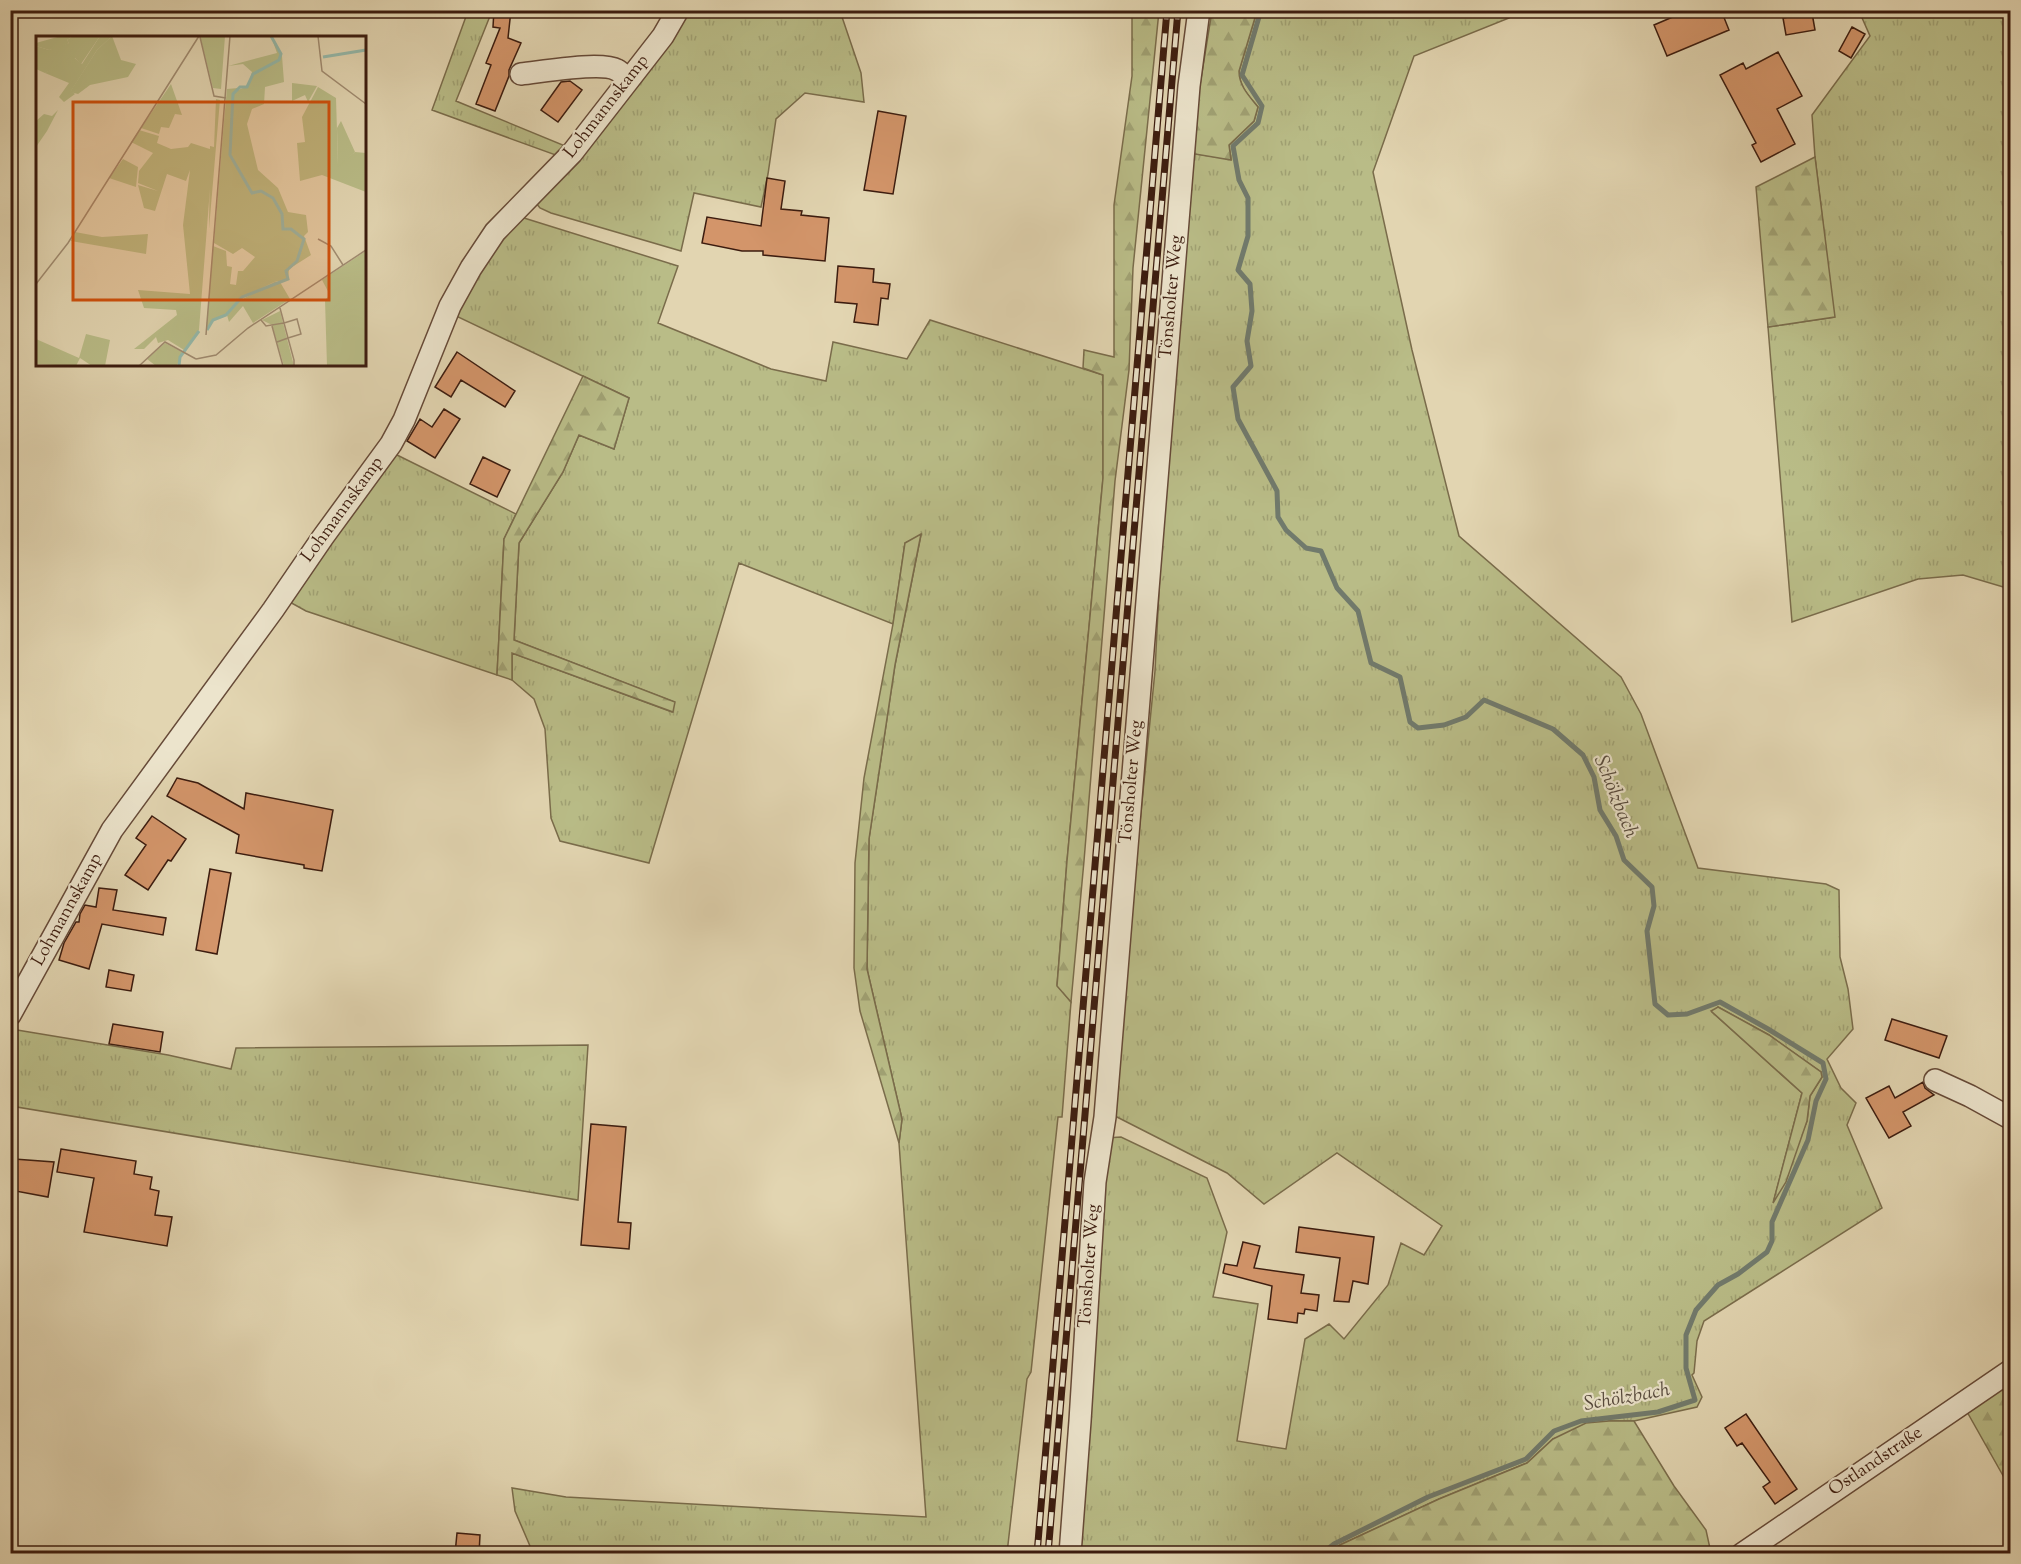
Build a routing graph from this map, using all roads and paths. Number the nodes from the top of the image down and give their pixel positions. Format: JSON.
{"nodes":[{"id":1,"x":678,"y":10,"type":"edge"},
{"id":2,"x":1200,"y":10,"type":"edge"},
{"id":3,"x":521,"y":74,"type":"dead end"},
{"id":4,"x":628,"y":80,"type":"junction"},
{"id":5,"x":10,"y":1015,"type":"edge"},
{"id":6,"x":1935,"y":1080,"type":"dead end"},
{"id":7,"x":2010,"y":1118,"type":"edge"},
{"id":8,"x":2010,"y":1371,"type":"edge"},
{"id":9,"x":1070,"y":1554,"type":"edge"},
{"id":10,"x":1742,"y":1554,"type":"edge"}],
"edges":[{"from":1,"to":4,"type":"street","name":"Lohmannskamp"},
{"from":2,"to":9,"type":"street","name":"Tönsholter Weg"},
{"from":3,"to":4,"type":"street"},
{"from":4,"to":5,"type":"street","name":"Lohmannskamp"},
{"from":6,"to":7,"type":"street"},
{"from":8,"to":10,"type":"street","name":"Ostlandstraße"}]}
